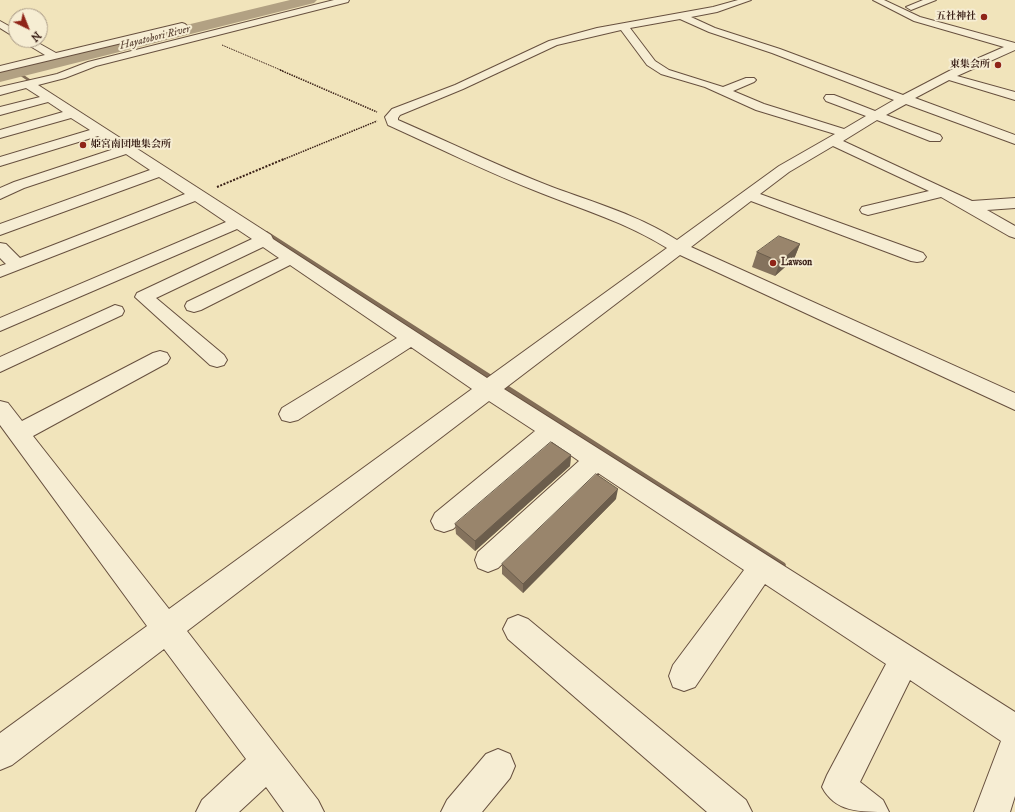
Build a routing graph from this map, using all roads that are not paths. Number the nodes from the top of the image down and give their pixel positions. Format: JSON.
{"nodes":[{"id":1,"x":345,"y":0,"type":"edge"},
{"id":2,"x":747,"y":0,"type":"edge"},
{"id":3,"x":932,"y":0,"type":"edge"},
{"id":4,"x":879,"y":1,"type":"edge"},
{"id":5,"x":908,"y":11,"type":"junction"},
{"id":6,"x":682,"y":16,"type":"junction"},
{"id":7,"x":189,"y":24,"type":"dead end"},
{"id":8,"x":624,"y":26,"type":"junction"},
{"id":9,"x":1015,"y":46,"type":"edge"},
{"id":10,"x":40,"y":48,"type":"edge"},
{"id":11,"x":793,"y":48,"type":"dead end"},
{"id":12,"x":778,"y":52,"type":"junction"},
{"id":13,"x":54,"y":56,"type":"junction"},
{"id":14,"x":0,"y":69,"type":"edge"},
{"id":15,"x":950,"y":77,"type":"junction"},
{"id":16,"x":750,"y":80,"type":"dead end"},
{"id":17,"x":28,"y":84,"type":"junction"},
{"id":18,"x":0,"y":91,"type":"edge"},
{"id":19,"x":722,"y":91,"type":"junction"},
{"id":20,"x":1015,"y":96,"type":"edge"},
{"id":21,"x":50,"y":98,"type":"junction"},
{"id":22,"x":830,"y":98,"type":"dead end"},
{"id":23,"x":904,"y":99,"type":"junction"},
{"id":24,"x":0,"y":111,"type":"edge"},
{"id":25,"x":73,"y":113,"type":"junction"},
{"id":26,"x":876,"y":115,"type":"junction"},
{"id":27,"x":100,"y":131,"type":"junction"},
{"id":28,"x":0,"y":134,"type":"edge"},
{"id":29,"x":839,"y":137,"type":"junction"},
{"id":30,"x":935,"y":138,"type":"dead end"},
{"id":31,"x":1015,"y":140,"type":"edge"},
{"id":32,"x":127,"y":149,"type":"junction"},
{"id":33,"x":0,"y":162,"type":"edge"},
{"id":34,"x":161,"y":171,"type":"junction"},
{"id":35,"x":916,"y":179,"type":"junction"},
{"id":36,"x":890,"y":184,"type":"dead end"},
{"id":37,"x":943,"y":192,"type":"junction"},
{"id":38,"x":0,"y":194,"type":"edge"},
{"id":39,"x":197,"y":195,"type":"junction"},
{"id":40,"x":749,"y":195,"type":"junction"},
{"id":41,"x":1015,"y":203,"type":"edge"},
{"id":42,"x":970,"y":206,"type":"junction"},
{"id":43,"x":868,"y":210,"type":"dead end"},
{"id":44,"x":239,"y":222,"type":"junction"},
{"id":45,"x":0,"y":230,"type":"edge"},
{"id":46,"x":1015,"y":233,"type":"edge"},
{"id":47,"x":265,"y":239,"type":"junction"},
{"id":48,"x":0,"y":248,"type":"edge"},
{"id":49,"x":677,"y":248,"type":"junction"},
{"id":50,"x":917,"y":257,"type":"dead end"},
{"id":51,"x":292,"y":258,"type":"junction"},
{"id":52,"x":17,"y":265,"type":"junction"},
{"id":53,"x":0,"y":272,"type":"edge"},
{"id":54,"x":194,"y":306,"type":"dead end"},
{"id":55,"x":115,"y":311,"type":"dead end"},
{"id":56,"x":0,"y":325,"type":"edge"},
{"id":57,"x":411,"y":338,"type":"junction"},
{"id":58,"x":160,"y":358,"type":"dead end"},
{"id":59,"x":217,"y":360,"type":"dead end"},
{"id":60,"x":0,"y":365,"type":"edge"},
{"id":61,"x":489,"y":390,"type":"junction"},
{"id":62,"x":1015,"y":402,"type":"edge"},
{"id":63,"x":0,"y":409,"type":"edge"},
{"id":64,"x":290,"y":414,"type":"dead end"},
{"id":65,"x":551,"y":430,"type":"junction"},
{"id":66,"x":19,"y":433,"type":"junction"},
{"id":67,"x":596,"y":460,"type":"junction"},
{"id":68,"x":444,"y":521,"type":"dead end"},
{"id":69,"x":488,"y":560,"type":"dead end"},
{"id":70,"x":761,"y":568,"type":"junction"},
{"id":71,"x":518,"y":628,"type":"dead end"},
{"id":72,"x":166,"y":629,"type":"junction"},
{"id":73,"x":905,"y":659,"type":"junction"},
{"id":74,"x":684,"y":676,"type":"dead end"},
{"id":75,"x":1015,"y":730,"type":"edge"},
{"id":76,"x":1015,"y":748,"type":"edge"},
{"id":77,"x":0,"y":753,"type":"edge"},
{"id":78,"x":267,"y":762,"type":"junction"},
{"id":79,"x":498,"y":766,"type":"dead end"},
{"id":80,"x":214,"y":812,"type":"edge"},
{"id":81,"x":306,"y":812,"type":"edge"},
{"id":82,"x":459,"y":812,"type":"edge"},
{"id":83,"x":734,"y":812,"type":"edge"},
{"id":84,"x":871,"y":812,"type":"edge"},
{"id":85,"x":992,"y":812,"type":"edge"}],
"edges":[{"from":1,"to":17,"type":"street"},
{"from":2,"to":6,"type":"street"},
{"from":3,"to":5,"type":"street"},
{"from":4,"to":5,"type":"street"},
{"from":5,"to":9,"type":"street"},
{"from":6,"to":8,"type":"street"},
{"from":6,"to":12,"type":"street"},
{"from":7,"to":13,"type":"street"},
{"from":8,"to":19,"type":"street"},
{"from":8,"to":49,"type":"street"},
{"from":9,"to":15,"type":"street"},
{"from":10,"to":13,"type":"street"},
{"from":11,"to":12,"type":"street"},
{"from":12,"to":23,"type":"street"},
{"from":13,"to":14,"type":"street"},
{"from":15,"to":20,"type":"street"},
{"from":15,"to":23,"type":"street"},
{"from":16,"to":19,"type":"street"},
{"from":17,"to":18,"type":"street"},
{"from":17,"to":21,"type":"street"},
{"from":19,"to":29,"type":"street"},
{"from":21,"to":24,"type":"street"},
{"from":21,"to":25,"type":"street"},
{"from":22,"to":26,"type":"street"},
{"from":23,"to":26,"type":"street"},
{"from":23,"to":31,"type":"street"},
{"from":25,"to":27,"type":"street"},
{"from":25,"to":28,"type":"street"},
{"from":26,"to":29,"type":"street"},
{"from":26,"to":30,"type":"street"},
{"from":27,"to":32,"type":"street"},
{"from":27,"to":33,"type":"street"},
{"from":29,"to":35,"type":"street"},
{"from":29,"to":40,"type":"street"},
{"from":32,"to":34,"type":"street"},
{"from":32,"to":38,"type":"street"},
{"from":34,"to":39,"type":"street"},
{"from":34,"to":45,"type":"street"},
{"from":35,"to":36,"type":"street"},
{"from":35,"to":37,"type":"street"},
{"from":37,"to":42,"type":"street"},
{"from":37,"to":43,"type":"street"},
{"from":39,"to":44,"type":"street"},
{"from":39,"to":52,"type":"street"},
{"from":40,"to":49,"type":"street"},
{"from":40,"to":50,"type":"street"},
{"from":41,"to":42,"type":"street"},
{"from":42,"to":46,"type":"street"},
{"from":44,"to":47,"type":"street"},
{"from":44,"to":56,"type":"street"},
{"from":47,"to":51,"type":"street"},
{"from":47,"to":59,"type":"street"},
{"from":48,"to":52,"type":"street"},
{"from":49,"to":61,"type":"street"},
{"from":49,"to":62,"type":"street"},
{"from":51,"to":54,"type":"street"},
{"from":51,"to":57,"type":"street"},
{"from":52,"to":53,"type":"street"},
{"from":55,"to":60,"type":"street"},
{"from":57,"to":61,"type":"street"},
{"from":57,"to":64,"type":"street"},
{"from":58,"to":66,"type":"street"},
{"from":61,"to":65,"type":"street"},
{"from":61,"to":72,"type":"street"},
{"from":63,"to":66,"type":"street"},
{"from":65,"to":67,"type":"street"},
{"from":65,"to":68,"type":"street"},
{"from":66,"to":72,"type":"street"},
{"from":67,"to":69,"type":"street"},
{"from":67,"to":70,"type":"street"},
{"from":70,"to":73,"type":"street"},
{"from":70,"to":74,"type":"street"},
{"from":71,"to":83,"type":"street"},
{"from":72,"to":77,"type":"street"},
{"from":72,"to":78,"type":"street"},
{"from":73,"to":75,"type":"street"},
{"from":73,"to":84,"type":"street"},
{"from":76,"to":85,"type":"street"},
{"from":78,"to":80,"type":"street"},
{"from":78,"to":81,"type":"street"},
{"from":79,"to":82,"type":"street"}]}
